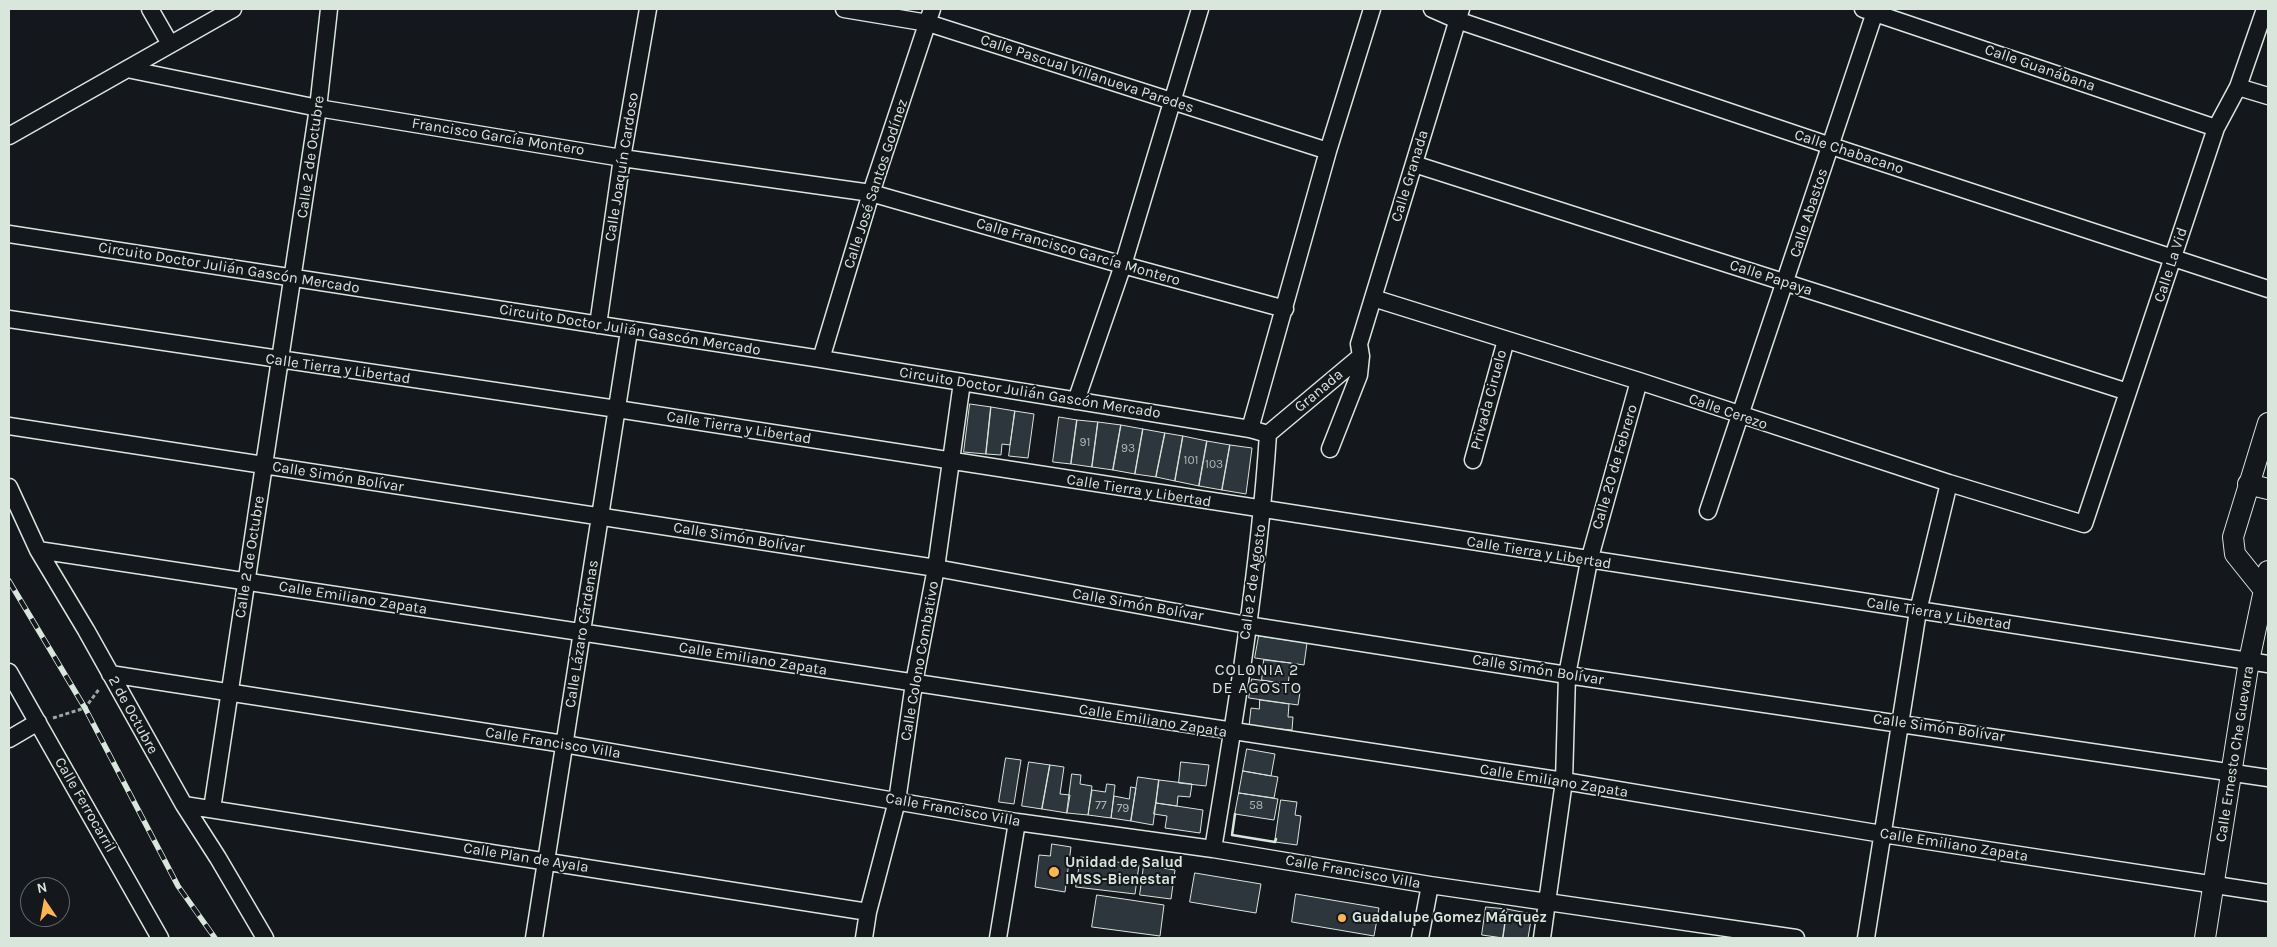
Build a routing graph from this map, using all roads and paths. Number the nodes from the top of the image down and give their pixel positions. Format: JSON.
{"nodes":[{"id":1,"x":150,"y":9,"type":"edge"},
{"id":2,"x":233,"y":9,"type":"edge"},
{"id":3,"x":329,"y":9,"type":"edge"},
{"id":4,"x":648,"y":9,"type":"edge"},
{"id":5,"x":844,"y":9,"type":"edge"},
{"id":6,"x":1200,"y":9,"type":"edge"},
{"id":7,"x":1372,"y":9,"type":"edge"},
{"id":8,"x":1432,"y":9,"type":"edge"},
{"id":9,"x":2265,"y":9,"type":"edge"},
{"id":10,"x":1872,"y":10,"type":"edge"},
{"id":11,"x":1459,"y":14,"type":"edge"},
{"id":12,"x":930,"y":16,"type":"edge"},
{"id":13,"x":170,"y":44,"type":"junction"},
{"id":14,"x":127,"y":69,"type":"junction"},
{"id":15,"x":2238,"y":87,"type":"junction"},
{"id":16,"x":2268,"y":96,"type":"edge"},
{"id":17,"x":1171,"y":101,"type":"junction"},
{"id":18,"x":318,"y":108,"type":"junction"},
{"id":19,"x":2216,"y":128,"type":"junction"},
{"id":20,"x":10,"y":132,"type":"edge"},
{"id":21,"x":1831,"y":146,"type":"junction"},
{"id":22,"x":1328,"y":151,"type":"junction"},
{"id":23,"x":622,"y":158,"type":"junction"},
{"id":24,"x":1414,"y":164,"type":"junction"},
{"id":25,"x":872,"y":193,"type":"junction"},
{"id":26,"x":9,"y":234,"type":"edge"},
{"id":27,"x":2173,"y":259,"type":"junction"},
{"id":28,"x":1123,"y":266,"type":"junction"},
{"id":29,"x":293,"y":277,"type":"junction"},
{"id":30,"x":1786,"y":283,"type":"junction"},
{"id":31,"x":2268,"y":289,"type":"edge"},
{"id":32,"x":1373,"y":298,"type":"junction"},
{"id":33,"x":1285,"y":309,"type":"junction"},
{"id":34,"x":9,"y":319,"type":"edge"},
{"id":35,"x":598,"y":325,"type":"junction"},
{"id":36,"x":629,"y":331,"type":"junction"},
{"id":37,"x":1506,"y":340,"type":"junction"},
{"id":38,"x":1360,"y":350,"type":"junction"},
{"id":39,"x":820,"y":359,"type":"junction"},
{"id":40,"x":280,"y":361,"type":"junction"},
{"id":41,"x":1639,"y":381,"type":"junction"},
{"id":42,"x":962,"y":382,"type":"junction"},
{"id":43,"x":2128,"y":392,"type":"junction"},
{"id":44,"x":1076,"y":401,"type":"junction"},
{"id":45,"x":617,"y":409,"type":"junction"},
{"id":46,"x":1742,"y":417,"type":"junction"},
{"id":47,"x":2268,"y":423,"type":"edge"},
{"id":48,"x":9,"y":426,"type":"edge"},
{"id":49,"x":1250,"y":429,"type":"junction"},
{"id":50,"x":1268,"y":434,"type":"junction"},
{"id":51,"x":1330,"y":449,"type":"dead end"},
{"id":52,"x":1473,"y":460,"type":"dead end"},
{"id":53,"x":951,"y":461,"type":"junction"},
{"id":54,"x":264,"y":466,"type":"junction"},
{"id":55,"x":1949,"y":483,"type":"junction"},
{"id":56,"x":2248,"y":484,"type":"junction"},
{"id":57,"x":9,"y":487,"type":"edge"},
{"id":58,"x":2268,"y":489,"type":"edge"},
{"id":59,"x":1263,"y":510,"type":"junction"},
{"id":60,"x":1708,"y":511,"type":"dead end"},
{"id":61,"x":600,"y":517,"type":"junction"},
{"id":62,"x":2084,"y":524,"type":"joint"},
{"id":63,"x":38,"y":550,"type":"junction"},
{"id":64,"x":1589,"y":561,"type":"junction"},
{"id":65,"x":936,"y":568,"type":"junction"},
{"id":66,"x":2266,"y":580,"type":"edge"},
{"id":67,"x":246,"y":582,"type":"junction"},
{"id":68,"x":1918,"y":611,"type":"junction"},
{"id":69,"x":1248,"y":625,"type":"junction"},
{"id":70,"x":582,"y":634,"type":"junction"},
{"id":71,"x":2259,"y":663,"type":"edge"},
{"id":72,"x":9,"y":672,"type":"edge"},
{"id":73,"x":110,"y":674,"type":"junction"},
{"id":74,"x":1567,"y":675,"type":"junction"},
{"id":75,"x":914,"y":683,"type":"junction"},
{"id":76,"x":230,"y":692,"type":"junction"},
{"id":77,"x":38,"y":722,"type":"junction"},
{"id":78,"x":1899,"y":722,"type":"junction"},
{"id":79,"x":1232,"y":733,"type":"junction"},
{"id":80,"x":9,"y":738,"type":"edge"},
{"id":81,"x":564,"y":744,"type":"junction"},
{"id":82,"x":2232,"y":772,"type":"junction"},
{"id":83,"x":2268,"y":778,"type":"edge"},
{"id":84,"x":1564,"y":782,"type":"junction"},
{"id":85,"x":897,"y":801,"type":"junction"},
{"id":86,"x":184,"y":805,"type":"junction"},
{"id":87,"x":212,"y":809,"type":"junction"},
{"id":88,"x":1017,"y":822,"type":"junction"},
{"id":89,"x":1882,"y":834,"type":"junction"},
{"id":90,"x":1213,"y":849,"type":"junction"},
{"id":91,"x":546,"y":861,"type":"junction"},
{"id":92,"x":2214,"y":884,"type":"junction"},
{"id":93,"x":1430,"y":885,"type":"junction"},
{"id":94,"x":2268,"y":893,"type":"edge"},
{"id":95,"x":1548,"y":902,"type":"junction"},
{"id":96,"x":868,"y":912,"type":"junction"},
{"id":97,"x":160,"y":938,"type":"edge"},
{"id":98,"x":265,"y":938,"type":"edge"},
{"id":99,"x":534,"y":938,"type":"edge"},
{"id":100,"x":864,"y":938,"type":"edge"},
{"id":101,"x":998,"y":938,"type":"edge"},
{"id":102,"x":1420,"y":938,"type":"edge"},
{"id":103,"x":1542,"y":938,"type":"edge"},
{"id":104,"x":1796,"y":938,"type":"edge"},
{"id":105,"x":1866,"y":938,"type":"edge"},
{"id":106,"x":2205,"y":938,"type":"edge"}],
"edges":[{"from":1,"to":13,"type":"street"},
{"from":2,"to":13,"type":"street"},
{"from":3,"to":18,"type":"street","name":"Calle 2 de Octubre"},
{"from":4,"to":23,"type":"street","name":"Calle Joaquín Cardoso"},
{"from":5,"to":12,"type":"street","name":"Calle Pascual Villanueva Paredes"},
{"from":6,"to":17,"type":"street"},
{"from":7,"to":22,"type":"street"},
{"from":8,"to":11,"type":"street","name":"Calle Chabacano"},
{"from":9,"to":15,"type":"street","name":"Calle La Vid"},
{"from":10,"to":19,"type":"street","name":"Calle Guanábana"},
{"from":10,"to":21,"type":"street","name":"Calle Abastos"},
{"from":11,"to":21,"type":"street","name":"Calle Chabacano"},
{"from":11,"to":24,"type":"street","name":"Calle Granada"},
{"from":12,"to":17,"type":"street","name":"Calle Pascual Villanueva Paredes"},
{"from":12,"to":25,"type":"street","name":"Calle José Santos Godínez"},
{"from":13,"to":14,"type":"street"},
{"from":14,"to":18,"type":"street","name":"Francisco García Montero"},
{"from":14,"to":20,"type":"street"},
{"from":15,"to":16,"type":"street"},
{"from":15,"to":19,"type":"street","name":"Calle La Vid"},
{"from":17,"to":22,"type":"street","name":"Calle Pascual Villanueva Paredes"},
{"from":17,"to":28,"type":"street"},
{"from":18,"to":23,"type":"street","name":"Francisco García Montero"},
{"from":18,"to":29,"type":"street","name":"Calle 2 de Octubre"},
{"from":19,"to":27,"type":"street","name":"Calle La Vid"},
{"from":21,"to":27,"type":"street","name":"Calle Chabacano"},
{"from":21,"to":30,"type":"street","name":"Calle Abastos"},
{"from":22,"to":33,"type":"street"},
{"from":23,"to":25,"type":"street","name":"Francisco García Montero"},
{"from":23,"to":35,"type":"street","name":"Calle Joaquín Cardoso"},
{"from":24,"to":30,"type":"street","name":"Calle Papaya"},
{"from":24,"to":32,"type":"street","name":"Calle Granada"},
{"from":25,"to":28,"type":"street","name":"Calle Francisco García Montero"},
{"from":25,"to":39,"type":"street","name":"Calle José Santos Godínez"},
{"from":26,"to":29,"type":"street","name":"Circuito Doctor Julián Gascón Mercado"},
{"from":27,"to":31,"type":"street","name":"Calle Chabacano"},
{"from":27,"to":43,"type":"street","name":"Calle La Vid"},
{"from":28,"to":33,"type":"street","name":"Calle Francisco García Montero"},
{"from":28,"to":44,"type":"street"},
{"from":29,"to":35,"type":"street","name":"Circuito Doctor Julián Gascón Mercado"},
{"from":29,"to":40,"type":"street","name":"Calle 2 de Octubre"},
{"from":30,"to":43,"type":"street","name":"Calle Papaya"},
{"from":30,"to":46,"type":"street","name":"Calle Abastos"},
{"from":32,"to":37,"type":"street","name":"Calle Cerezo"},
{"from":32,"to":38,"type":"street","name":"Calle Granada"},
{"from":33,"to":49,"type":"street"},
{"from":34,"to":40,"type":"street","name":"Calle Tierra y Libertad"},
{"from":35,"to":36,"type":"street","name":"Circuito Doctor Julián Gascón Mercado"},
{"from":36,"to":39,"type":"street","name":"Circuito Doctor Julián Gascón Mercado"},
{"from":36,"to":45,"type":"street","name":"Calle Lázaro Cárdenas"},
{"from":37,"to":41,"type":"street","name":"Calle Cerezo"},
{"from":37,"to":52,"type":"street","name":"Privada Ciruelo"},
{"from":38,"to":50,"type":"street","name":"Granada"},
{"from":38,"to":51,"type":"street","name":"Calle Granada"},
{"from":39,"to":42,"type":"street","name":"Circuito Doctor Julián Gascón Mercado"},
{"from":40,"to":45,"type":"street","name":"Calle Tierra y Libertad"},
{"from":40,"to":54,"type":"street","name":"Calle 2 de Octubre"},
{"from":41,"to":46,"type":"street","name":"Calle Cerezo"},
{"from":41,"to":64,"type":"street","name":"Calle 20 de Febrero"},
{"from":42,"to":44,"type":"street","name":"Circuito Doctor Julián Gascón Mercado"},
{"from":42,"to":53,"type":"street","name":"Calle Colono Combativo"},
{"from":43,"to":62,"type":"street","name":"Calle La Vid"},
{"from":44,"to":49,"type":"street","name":"Circuito Doctor Julián Gascón Mercado"},
{"from":45,"to":53,"type":"street","name":"Calle Tierra y Libertad"},
{"from":45,"to":61,"type":"street","name":"Calle Lázaro Cárdenas"},
{"from":46,"to":55,"type":"street","name":"Calle Cerezo"},
{"from":46,"to":60,"type":"street","name":"Calle Abastos"},
{"from":47,"to":56,"type":"street"},
{"from":48,"to":54,"type":"street","name":"Calle Simón Bolívar"},
{"from":49,"to":50,"type":"street","name":"Circuito Doctor Julián Gascón Mercado"},
{"from":50,"to":59,"type":"street","name":"Calle 2 de Agosto"},
{"from":53,"to":59,"type":"street","name":"Calle Tierra y Libertad"},
{"from":53,"to":65,"type":"street","name":"Calle Colono Combativo"},
{"from":54,"to":61,"type":"street","name":"Calle Simón Bolívar"},
{"from":54,"to":67,"type":"street","name":"Calle 2 de Octubre"},
{"from":55,"to":62,"type":"street","name":"Calle Cerezo"},
{"from":55,"to":68,"type":"street"},
{"from":56,"to":58,"type":"street"},
{"from":56,"to":66,"type":"street"},
{"from":57,"to":63,"type":"street","name":"2 de Octubre"},
{"from":59,"to":64,"type":"street","name":"Calle Tierra y Libertad"},
{"from":59,"to":69,"type":"street","name":"Calle 2 de Agosto"},
{"from":61,"to":65,"type":"street","name":"Calle Simón Bolívar"},
{"from":61,"to":70,"type":"street","name":"Calle Lázaro Cárdenas"},
{"from":63,"to":67,"type":"street","name":"Calle Emiliano Zapata"},
{"from":63,"to":73,"type":"street","name":"2 de Octubre"},
{"from":64,"to":68,"type":"street","name":"Calle Tierra y Libertad"},
{"from":64,"to":74,"type":"street","name":"Calle 20 de Febrero"},
{"from":65,"to":69,"type":"street","name":"Calle Simón Bolívar"},
{"from":65,"to":75,"type":"street","name":"Calle Colono Combativo"},
{"from":66,"to":71,"type":"street","name":"Calle Ernesto Che Guevara"},
{"from":67,"to":70,"type":"street","name":"Calle Emiliano Zapata"},
{"from":67,"to":76,"type":"street","name":"Calle 2 de Octubre"},
{"from":68,"to":71,"type":"street","name":"Calle Tierra y Libertad"},
{"from":68,"to":78,"type":"street"},
{"from":69,"to":74,"type":"street","name":"Calle Simón Bolívar"},
{"from":69,"to":79,"type":"street","name":"Calle 2 de Agosto"},
{"from":70,"to":75,"type":"street","name":"Calle Emiliano Zapata"},
{"from":70,"to":81,"type":"street","name":"Calle Lázaro Cárdenas"},
{"from":71,"to":82,"type":"street","name":"Calle Ernesto Che Guevara"},
{"from":72,"to":77,"type":"street","name":"Calle Ferrocarril"},
{"from":73,"to":76,"type":"street","name":"Calle Francisco Villa"},
{"from":73,"to":77,"type":"path"},
{"from":73,"to":86,"type":"street","name":"2 de Octubre"},
{"from":74,"to":78,"type":"street","name":"Calle Simón Bolívar"},
{"from":74,"to":84,"type":"street","name":"Calle 20 de Febrero"},
{"from":75,"to":79,"type":"street","name":"Calle Emiliano Zapata"},
{"from":75,"to":85,"type":"street","name":"Calle Colono Combativo"},
{"from":76,"to":81,"type":"street","name":"Calle Francisco Villa"},
{"from":76,"to":87,"type":"street","name":"Calle 2 de Octubre"},
{"from":77,"to":80,"type":"street"},
{"from":77,"to":97,"type":"street","name":"Calle Ferrocarril"},
{"from":78,"to":82,"type":"street","name":"Calle Simón Bolívar"},
{"from":78,"to":89,"type":"street"},
{"from":79,"to":84,"type":"street","name":"Calle Emiliano Zapata"},
{"from":79,"to":90,"type":"street","name":"Calle 2 de Agosto"},
{"from":81,"to":85,"type":"street","name":"Calle Francisco Villa"},
{"from":81,"to":91,"type":"street","name":"Calle Lázaro Cárdenas"},
{"from":82,"to":83,"type":"street","name":"Calle Simón Bolívar"},
{"from":82,"to":92,"type":"street","name":"Calle Ernesto Che Guevara"},
{"from":84,"to":89,"type":"street","name":"Calle Emiliano Zapata"},
{"from":84,"to":95,"type":"street","name":"Calle 20 de Febrero"},
{"from":85,"to":88,"type":"street","name":"Calle Francisco Villa"},
{"from":85,"to":96,"type":"street","name":"Calle Colono Combativo"},
{"from":86,"to":87,"type":"street","name":"Calle Plan de Ayala"},
{"from":86,"to":98,"type":"street","name":"2 de Octubre"},
{"from":87,"to":91,"type":"street","name":"Calle Plan de Ayala"},
{"from":88,"to":90,"type":"street","name":"Calle Francisco Villa"},
{"from":88,"to":101,"type":"street"},
{"from":89,"to":92,"type":"street","name":"Calle Emiliano Zapata"},
{"from":89,"to":105,"type":"street"},
{"from":90,"to":93,"type":"street","name":"Calle Francisco Villa"},
{"from":91,"to":96,"type":"street","name":"Calle Plan de Ayala"},
{"from":91,"to":99,"type":"street","name":"Calle Lázaro Cárdenas"},
{"from":92,"to":94,"type":"street","name":"Calle Emiliano Zapata"},
{"from":92,"to":106,"type":"street","name":"Calle Ernesto Che Guevara"},
{"from":93,"to":95,"type":"street","name":"Calle Francisco Villa"},
{"from":93,"to":102,"type":"street"},
{"from":95,"to":103,"type":"street","name":"Calle 20 de Febrero"},
{"from":95,"to":104,"type":"street","name":"Calle Francisco Villa"},
{"from":96,"to":100,"type":"street","name":"Calle Colono Combativo"}]}
